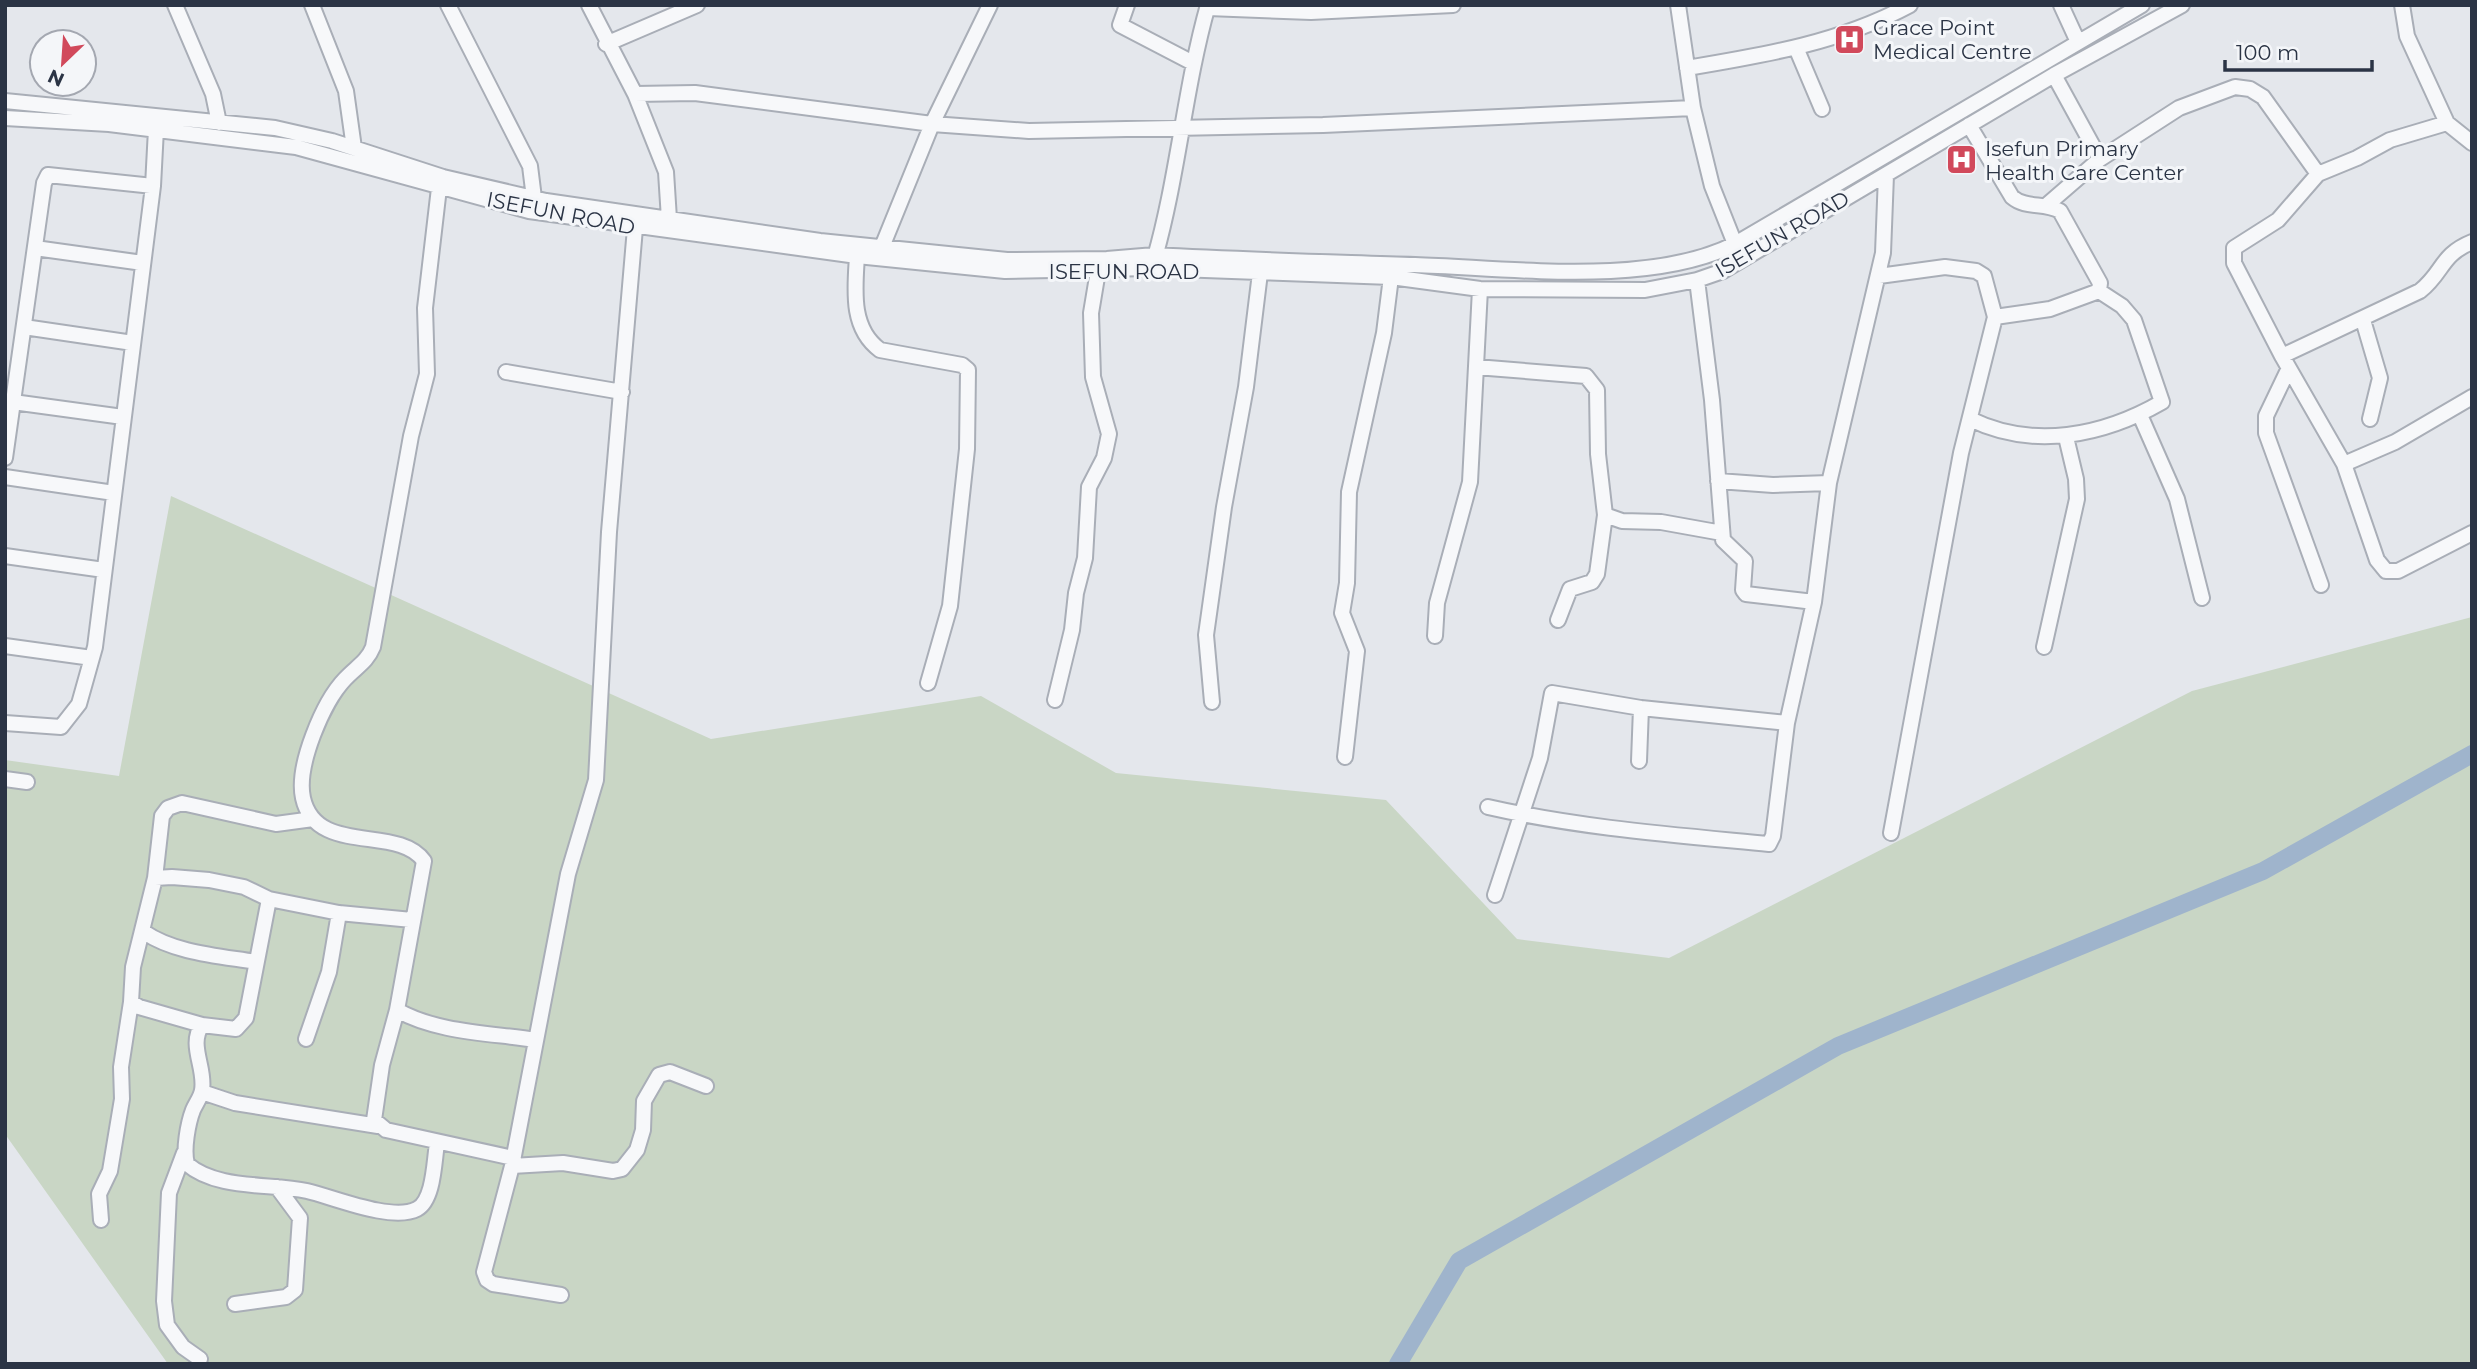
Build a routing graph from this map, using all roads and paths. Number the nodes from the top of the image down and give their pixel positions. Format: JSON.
{"nodes":[{"id":1,"x":174,"y":5,"type":"edge"},
{"id":2,"x":312,"y":5,"type":"edge"},
{"id":3,"x":449,"y":5,"type":"edge"},
{"id":4,"x":589,"y":5,"type":"edge"},
{"id":5,"x":697,"y":5,"type":"edge"},
{"id":6,"x":990,"y":5,"type":"edge"},
{"id":7,"x":1126,"y":5,"type":"edge"},
{"id":8,"x":1453,"y":5,"type":"edge"},
{"id":9,"x":1678,"y":5,"type":"edge"},
{"id":10,"x":1910,"y":5,"type":"edge"},
{"id":11,"x":2061,"y":5,"type":"edge"},
{"id":12,"x":2142,"y":5,"type":"edge"},
{"id":13,"x":2182,"y":5,"type":"edge"},
{"id":14,"x":2402,"y":5,"type":"edge"},
{"id":15,"x":1208,"y":6,"type":"edge"},
{"id":16,"x":2078,"y":42,"type":"junction"},
{"id":17,"x":606,"y":44,"type":"junction"},
{"id":18,"x":1797,"y":50,"type":"junction"},
{"id":19,"x":1193,"y":63,"type":"junction"},
{"id":20,"x":1687,"y":68,"type":"junction"},
{"id":21,"x":2054,"y":75,"type":"junction"},
{"id":22,"x":635,"y":94,"type":"junction"},
{"id":23,"x":5,"y":101,"type":"edge"},
{"id":24,"x":1693,"y":108,"type":"junction"},
{"id":25,"x":1822,"y":109,"type":"dead end"},
{"id":26,"x":5,"y":118,"type":"edge"},
{"id":27,"x":219,"y":123,"type":"junction"},
{"id":28,"x":2447,"y":123,"type":"junction"},
{"id":29,"x":932,"y":124,"type":"junction"},
{"id":30,"x":1969,"y":125,"type":"junction"},
{"id":31,"x":156,"y":129,"type":"junction"},
{"id":32,"x":1182,"y":129,"type":"junction"},
{"id":33,"x":2468,"y":136,"type":"edge"},
{"id":34,"x":354,"y":148,"type":"junction"},
{"id":35,"x":2100,"y":159,"type":"junction"},
{"id":36,"x":2318,"y":174,"type":"junction"},
{"id":37,"x":1886,"y":175,"type":"junction"},
{"id":38,"x":153,"y":186,"type":"junction"},
{"id":39,"x":439,"y":188,"type":"junction"},
{"id":40,"x":534,"y":198,"type":"junction"},
{"id":41,"x":2048,"y":204,"type":"junction"},
{"id":42,"x":669,"y":219,"type":"junction"},
{"id":43,"x":635,"y":228,"type":"junction"},
{"id":44,"x":2472,"y":242,"type":"edge"},
{"id":45,"x":1735,"y":244,"type":"junction"},
{"id":46,"x":882,"y":247,"type":"junction"},
{"id":47,"x":35,"y":248,"type":"junction"},
{"id":48,"x":1883,"y":253,"type":"junction"},
{"id":49,"x":857,"y":256,"type":"junction"},
{"id":50,"x":1153,"y":262,"type":"junction"},
{"id":51,"x":143,"y":263,"type":"junction"},
{"id":52,"x":1098,"y":271,"type":"junction"},
{"id":53,"x":1896,"y":271,"type":"junction"},
{"id":54,"x":1261,"y":273,"type":"junction"},
{"id":55,"x":1879,"y":276,"type":"junction"},
{"id":56,"x":1391,"y":277,"type":"junction"},
{"id":57,"x":1697,"y":280,"type":"junction"},
{"id":58,"x":1480,"y":289,"type":"junction"},
{"id":59,"x":2099,"y":291,"type":"junction"},
{"id":60,"x":1995,"y":317,"type":"junction"},
{"id":61,"x":2363,"y":320,"type":"junction"},
{"id":62,"x":24,"y":327,"type":"junction"},
{"id":63,"x":133,"y":343,"type":"junction"},
{"id":64,"x":2285,"y":362,"type":"junction"},
{"id":65,"x":1476,"y":367,"type":"junction"},
{"id":66,"x":506,"y":372,"type":"dead end"},
{"id":67,"x":622,"y":393,"type":"junction"},
{"id":68,"x":2472,"y":397,"type":"edge"},
{"id":69,"x":13,"y":402,"type":"junction"},
{"id":70,"x":2140,"y":415,"type":"junction"},
{"id":71,"x":123,"y":417,"type":"junction"},
{"id":72,"x":1970,"y":419,"type":"junction"},
{"id":73,"x":2370,"y":419,"type":"dead end"},
{"id":74,"x":2066,"y":437,"type":"junction"},
{"id":75,"x":5,"y":458,"type":"edge"},
{"id":76,"x":2344,"y":464,"type":"junction"},
{"id":77,"x":5,"y":477,"type":"edge"},
{"id":78,"x":1718,"y":481,"type":"junction"},
{"id":79,"x":1829,"y":482,"type":"junction"},
{"id":80,"x":114,"y":493,"type":"junction"},
{"id":81,"x":1605,"y":515,"type":"junction"},
{"id":82,"x":1722,"y":533,"type":"junction"},
{"id":83,"x":2472,"y":533,"type":"edge"},
{"id":84,"x":5,"y":556,"type":"edge"},
{"id":85,"x":104,"y":570,"type":"junction"},
{"id":86,"x":2321,"y":585,"type":"dead end"},
{"id":87,"x":2202,"y":598,"type":"dead end"},
{"id":88,"x":1814,"y":602,"type":"junction"},
{"id":89,"x":1558,"y":620,"type":"dead end"},
{"id":90,"x":1435,"y":636,"type":"dead end"},
{"id":91,"x":5,"y":646,"type":"edge"},
{"id":92,"x":2044,"y":647,"type":"dead end"},
{"id":93,"x":92,"y":658,"type":"junction"},
{"id":94,"x":928,"y":683,"type":"dead end"},
{"id":95,"x":1055,"y":700,"type":"dead end"},
{"id":96,"x":1212,"y":702,"type":"dead end"},
{"id":97,"x":1641,"y":708,"type":"junction"},
{"id":98,"x":5,"y":723,"type":"edge"},
{"id":99,"x":1787,"y":723,"type":"junction"},
{"id":100,"x":1345,"y":757,"type":"dead end"},
{"id":101,"x":1639,"y":761,"type":"dead end"},
{"id":102,"x":5,"y":779,"type":"edge"},
{"id":103,"x":27,"y":782,"type":"dead end"},
{"id":104,"x":1488,"y":807,"type":"dead end"},
{"id":105,"x":1524,"y":815,"type":"junction"},
{"id":106,"x":313,"y":819,"type":"junction"},
{"id":107,"x":1891,"y":833,"type":"dead end"},
{"id":108,"x":155,"y":878,"type":"junction"},
{"id":109,"x":1495,"y":895,"type":"dead end"},
{"id":110,"x":270,"y":899,"type":"junction"},
{"id":111,"x":339,"y":913,"type":"junction"},
{"id":112,"x":412,"y":920,"type":"junction"},
{"id":113,"x":144,"y":932,"type":"junction"},
{"id":114,"x":256,"y":962,"type":"junction"},
{"id":115,"x":131,"y":1002,"type":"junction"},
{"id":116,"x":397,"y":1010,"type":"junction"},
{"id":117,"x":202,"y":1025,"type":"junction"},
{"id":118,"x":306,"y":1039,"type":"dead end"},
{"id":119,"x":536,"y":1040,"type":"junction"},
{"id":120,"x":706,"y":1086,"type":"dead end"},
{"id":121,"x":202,"y":1093,"type":"junction"},
{"id":122,"x":378,"y":1126,"type":"junction"},
{"id":123,"x":437,"y":1144,"type":"junction"},
{"id":124,"x":184,"y":1153,"type":"junction"},
{"id":125,"x":512,"y":1162,"type":"junction"},
{"id":126,"x":277,"y":1187,"type":"junction"},
{"id":127,"x":101,"y":1220,"type":"dead end"},
{"id":128,"x":561,"y":1295,"type":"dead end"},
{"id":129,"x":235,"y":1304,"type":"dead end"},
{"id":130,"x":200,"y":1359,"type":"dead end"}],
"edges":[{"from":1,"to":27,"type":"street"},
{"from":2,"to":34,"type":"street"},
{"from":3,"to":40,"type":"street"},
{"from":4,"to":17,"type":"street"},
{"from":5,"to":17,"type":"street"},
{"from":6,"to":29,"type":"street"},
{"from":7,"to":19,"type":"street"},
{"from":8,"to":15,"type":"street"},
{"from":9,"to":20,"type":"street"},
{"from":10,"to":18,"type":"street"},
{"from":11,"to":16,"type":"street"},
{"from":12,"to":16,"type":"street","name":"ISEFUN ROAD"},
{"from":13,"to":21,"type":"street","name":"ISEFUN ROAD"},
{"from":14,"to":28,"type":"street"},
{"from":15,"to":19,"type":"street"},
{"from":16,"to":45,"type":"street","name":"ISEFUN ROAD"},
{"from":17,"to":22,"type":"street"},
{"from":18,"to":20,"type":"street"},
{"from":18,"to":25,"type":"street"},
{"from":19,"to":32,"type":"street"},
{"from":20,"to":24,"type":"street"},
{"from":21,"to":30,"type":"street","name":"ISEFUN ROAD"},
{"from":21,"to":35,"type":"street"},
{"from":22,"to":29,"type":"street"},
{"from":22,"to":42,"type":"street"},
{"from":23,"to":27,"type":"street","name":"ISEFUN ROAD"},
{"from":24,"to":32,"type":"street"},
{"from":24,"to":45,"type":"street"},
{"from":26,"to":31,"type":"street","name":"ISEFUN ROAD"},
{"from":27,"to":34,"type":"street","name":"ISEFUN ROAD"},
{"from":28,"to":33,"type":"street"},
{"from":28,"to":36,"type":"street"},
{"from":29,"to":32,"type":"street"},
{"from":29,"to":46,"type":"street"},
{"from":30,"to":37,"type":"street","name":"ISEFUN ROAD"},
{"from":30,"to":41,"type":"street"},
{"from":31,"to":38,"type":"street"},
{"from":31,"to":39,"type":"street","name":"ISEFUN ROAD"},
{"from":32,"to":50,"type":"street"},
{"from":34,"to":40,"type":"street","name":"ISEFUN ROAD"},
{"from":35,"to":36,"type":"street"},
{"from":35,"to":41,"type":"street"},
{"from":36,"to":64,"type":"street"},
{"from":37,"to":48,"type":"street"},
{"from":37,"to":57,"type":"street","name":"ISEFUN ROAD"},
{"from":38,"to":47,"type":"street"},
{"from":38,"to":51,"type":"street"},
{"from":39,"to":43,"type":"street","name":"ISEFUN ROAD"},
{"from":39,"to":106,"type":"street"},
{"from":40,"to":42,"type":"street","name":"ISEFUN ROAD"},
{"from":41,"to":59,"type":"street"},
{"from":42,"to":46,"type":"street","name":"ISEFUN ROAD"},
{"from":43,"to":49,"type":"street","name":"ISEFUN ROAD"},
{"from":43,"to":67,"type":"street"},
{"from":44,"to":61,"type":"street"},
{"from":45,"to":50,"type":"street","name":"ISEFUN ROAD"},
{"from":46,"to":50,"type":"street","name":"ISEFUN ROAD"},
{"from":47,"to":51,"type":"street"},
{"from":47,"to":62,"type":"street"},
{"from":48,"to":53,"type":"street"},
{"from":48,"to":55,"type":"street"},
{"from":49,"to":52,"type":"street","name":"ISEFUN ROAD"},
{"from":49,"to":94,"type":"street"},
{"from":50,"to":52,"type":"street","name":"ISEFUN ROAD"},
{"from":50,"to":54,"type":"street","name":"ISEFUN ROAD"},
{"from":51,"to":63,"type":"street"},
{"from":52,"to":95,"type":"street"},
{"from":53,"to":55,"type":"street"},
{"from":53,"to":60,"type":"street"},
{"from":54,"to":56,"type":"street","name":"ISEFUN ROAD"},
{"from":54,"to":96,"type":"street"},
{"from":55,"to":79,"type":"street"},
{"from":56,"to":58,"type":"street","name":"ISEFUN ROAD"},
{"from":56,"to":100,"type":"street"},
{"from":57,"to":58,"type":"street","name":"ISEFUN ROAD"},
{"from":57,"to":78,"type":"street"},
{"from":58,"to":65,"type":"street"},
{"from":59,"to":60,"type":"street"},
{"from":59,"to":70,"type":"street"},
{"from":60,"to":72,"type":"street"},
{"from":61,"to":64,"type":"street"},
{"from":61,"to":73,"type":"street"},
{"from":62,"to":63,"type":"street"},
{"from":62,"to":69,"type":"street"},
{"from":63,"to":71,"type":"street"},
{"from":64,"to":76,"type":"street"},
{"from":64,"to":86,"type":"street"},
{"from":65,"to":81,"type":"street"},
{"from":65,"to":90,"type":"street"},
{"from":66,"to":67,"type":"street"},
{"from":67,"to":119,"type":"street"},
{"from":68,"to":76,"type":"street"},
{"from":69,"to":71,"type":"street"},
{"from":69,"to":75,"type":"street"},
{"from":70,"to":74,"type":"street"},
{"from":70,"to":87,"type":"street"},
{"from":71,"to":80,"type":"street"},
{"from":72,"to":74,"type":"street"},
{"from":72,"to":107,"type":"street"},
{"from":74,"to":92,"type":"street"},
{"from":76,"to":83,"type":"street"},
{"from":77,"to":80,"type":"street"},
{"from":78,"to":79,"type":"street"},
{"from":78,"to":82,"type":"street"},
{"from":79,"to":88,"type":"street"},
{"from":80,"to":85,"type":"street"},
{"from":81,"to":82,"type":"street"},
{"from":81,"to":89,"type":"street"},
{"from":82,"to":88,"type":"street"},
{"from":84,"to":85,"type":"street"},
{"from":85,"to":93,"type":"street"},
{"from":88,"to":99,"type":"street"},
{"from":91,"to":93,"type":"street"},
{"from":93,"to":98,"type":"street"},
{"from":97,"to":99,"type":"street"},
{"from":97,"to":101,"type":"street"},
{"from":97,"to":105,"type":"street"},
{"from":99,"to":105,"type":"street"},
{"from":102,"to":103,"type":"street"},
{"from":104,"to":105,"type":"street"},
{"from":105,"to":109,"type":"street"},
{"from":106,"to":108,"type":"street"},
{"from":106,"to":112,"type":"street"},
{"from":108,"to":110,"type":"street"},
{"from":108,"to":113,"type":"street"},
{"from":110,"to":111,"type":"street"},
{"from":110,"to":114,"type":"street"},
{"from":111,"to":112,"type":"street"},
{"from":111,"to":118,"type":"street"},
{"from":112,"to":116,"type":"street"},
{"from":113,"to":114,"type":"street"},
{"from":113,"to":115,"type":"street"},
{"from":114,"to":117,"type":"street"},
{"from":115,"to":117,"type":"street"},
{"from":115,"to":127,"type":"street"},
{"from":116,"to":119,"type":"street"},
{"from":116,"to":122,"type":"street"},
{"from":117,"to":121,"type":"street"},
{"from":119,"to":125,"type":"street"},
{"from":120,"to":125,"type":"street"},
{"from":121,"to":122,"type":"street"},
{"from":121,"to":124,"type":"street"},
{"from":122,"to":123,"type":"street"},
{"from":123,"to":125,"type":"street"},
{"from":123,"to":126,"type":"street"},
{"from":124,"to":126,"type":"street"},
{"from":124,"to":130,"type":"street"},
{"from":125,"to":128,"type":"street"},
{"from":126,"to":129,"type":"street"}]}
